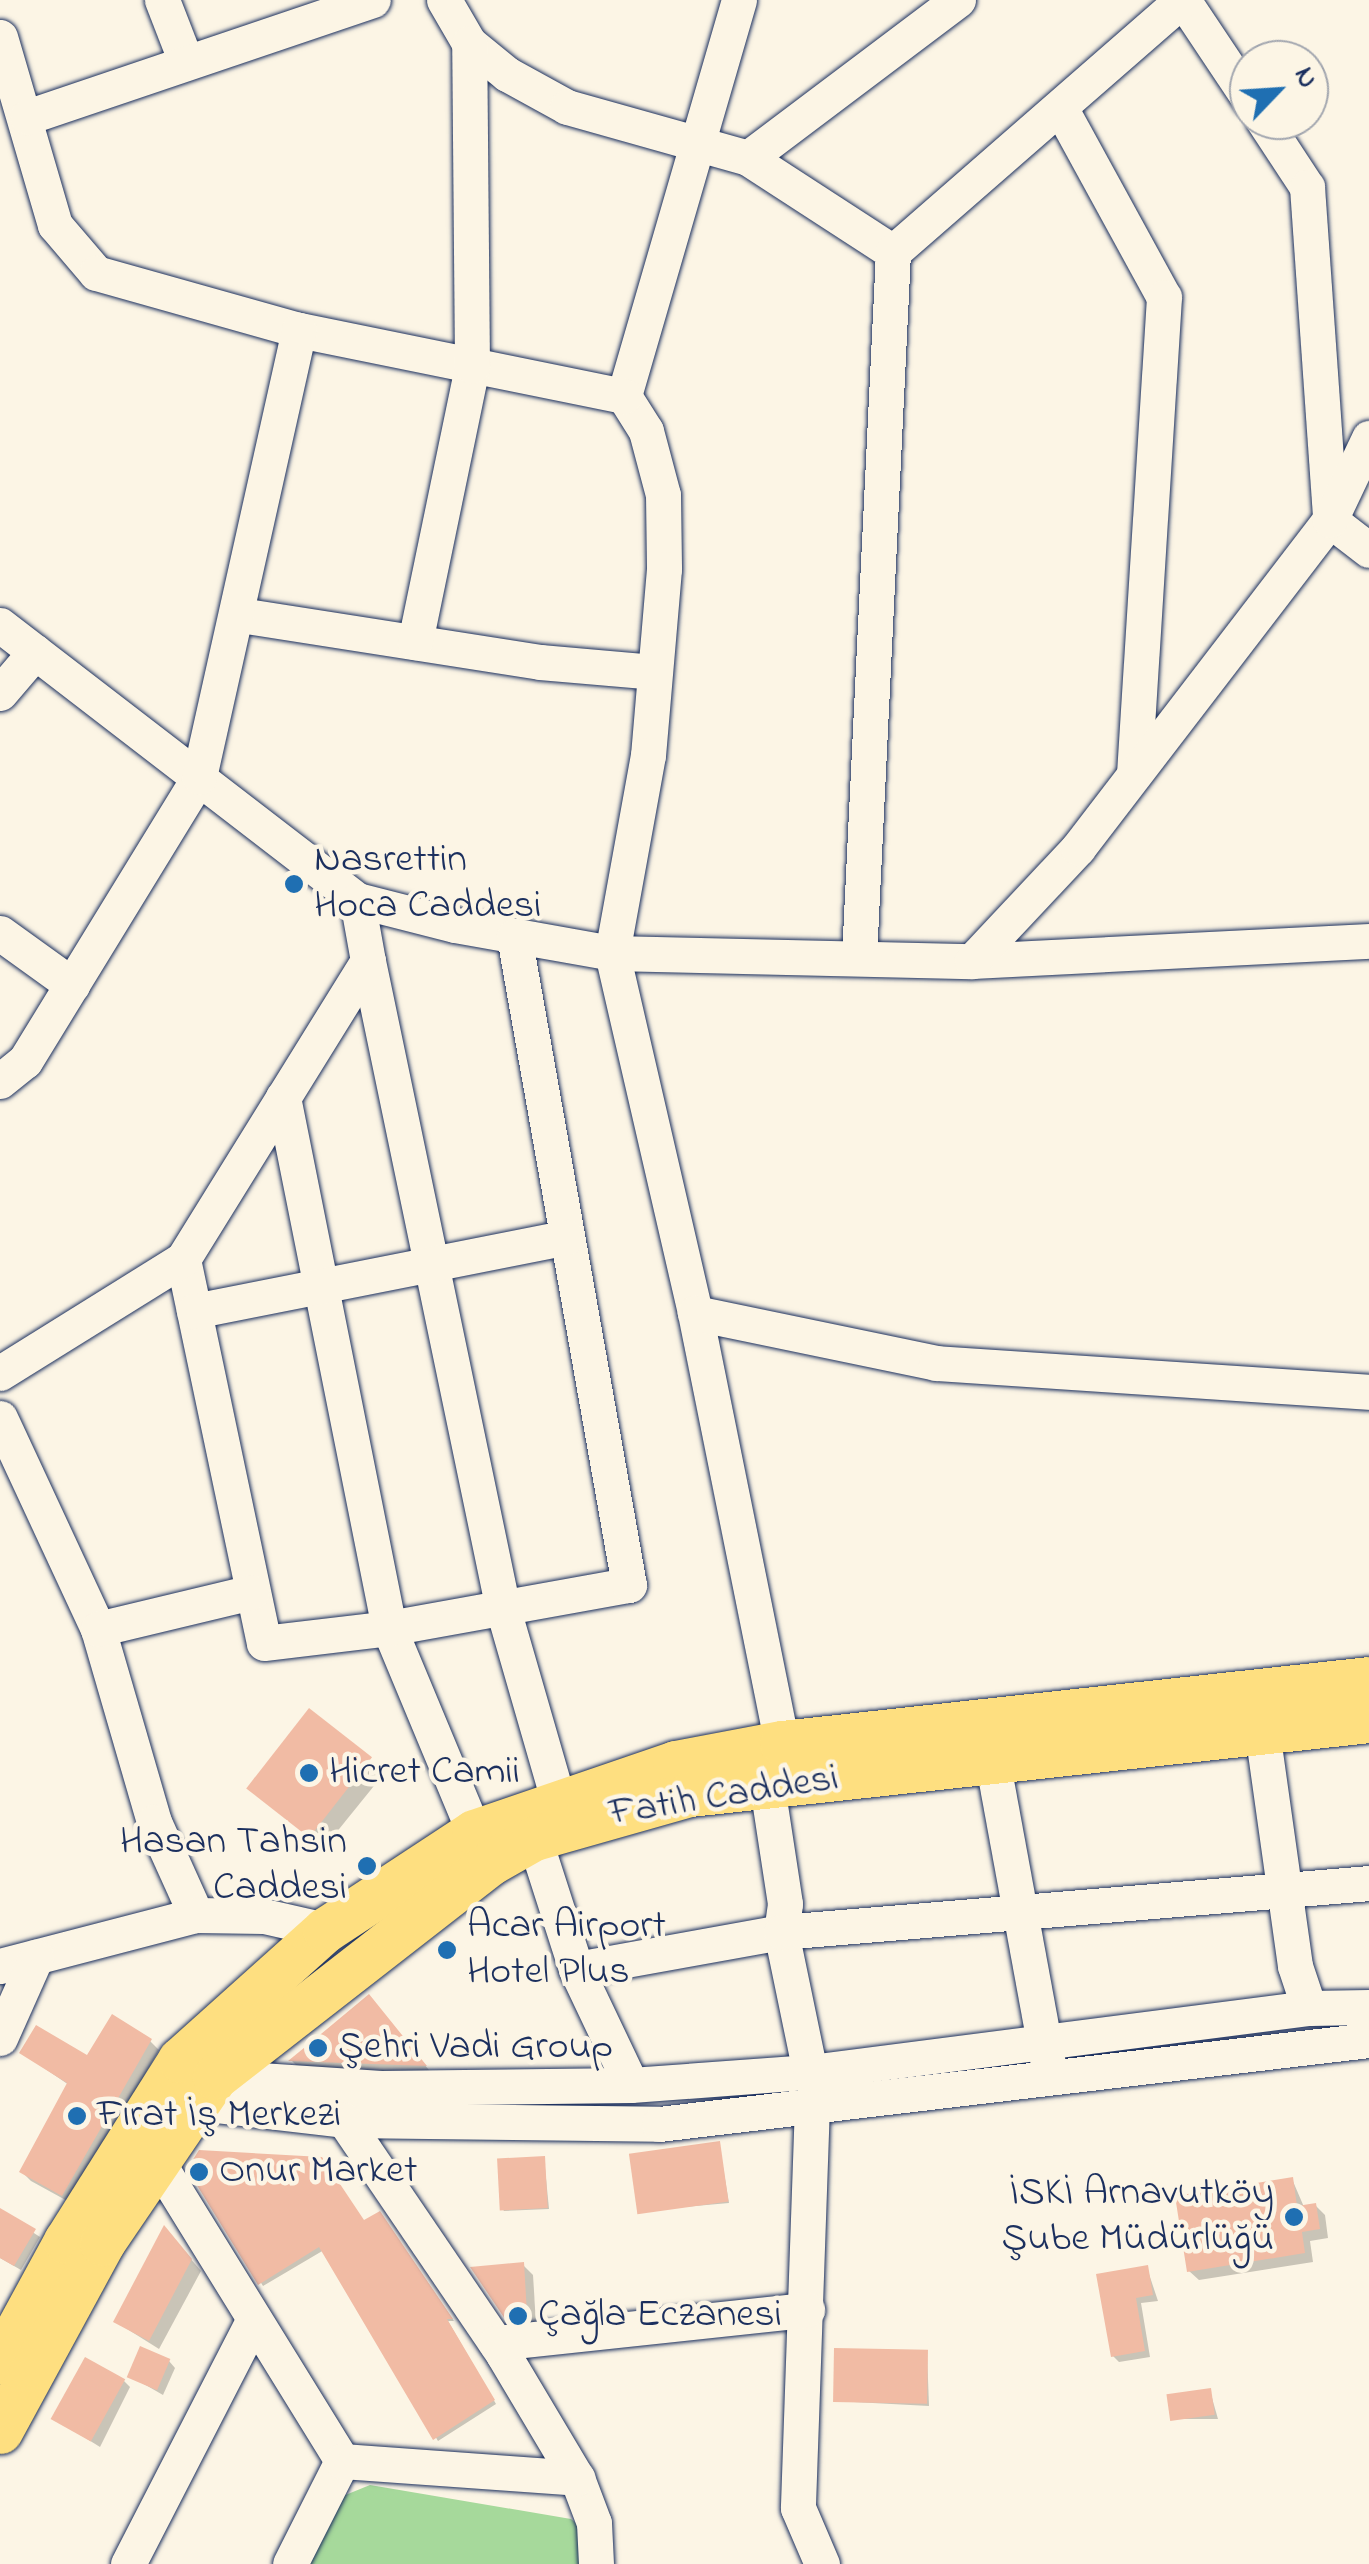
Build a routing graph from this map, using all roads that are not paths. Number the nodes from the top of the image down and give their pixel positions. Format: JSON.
{"nodes":[{"id":1,"x":162,"y":0,"type":"edge"},
{"id":2,"x":373,"y":0,"type":"edge"},
{"id":3,"x":444,"y":0,"type":"edge"},
{"id":4,"x":738,"y":0,"type":"edge"},
{"id":5,"x":958,"y":0,"type":"edge"},
{"id":6,"x":1182,"y":0,"type":"edge"},
{"id":7,"x":302,"y":11,"type":"edge"},
{"id":8,"x":0,"y":37,"type":"edge"},
{"id":9,"x":469,"y":43,"type":"junction"},
{"id":10,"x":186,"y":62,"type":"junction"},
{"id":11,"x":1229,"y":70,"type":"edge"},
{"id":12,"x":1062,"y":111,"type":"junction"},
{"id":13,"x":27,"y":117,"type":"junction"},
{"id":14,"x":1276,"y":140,"type":"edge"},
{"id":15,"x":699,"y":148,"type":"junction"},
{"id":16,"x":748,"y":158,"type":"junction"},
{"id":17,"x":892,"y":252,"type":"junction"},
{"id":18,"x":299,"y":330,"type":"junction"},
{"id":19,"x":472,"y":366,"type":"junction"},
{"id":20,"x":624,"y":396,"type":"junction"},
{"id":21,"x":1369,"y":438,"type":"edge"},
{"id":22,"x":1330,"y":520,"type":"junction"},
{"id":23,"x":1369,"y":550,"type":"edge"},
{"id":24,"x":240,"y":615,"type":"junction"},
{"id":25,"x":0,"y":625,"type":"edge"},
{"id":26,"x":416,"y":642,"type":"junction"},
{"id":27,"x":35,"y":652,"type":"junction"},
{"id":28,"x":654,"y":672,"type":"junction"},
{"id":29,"x":0,"y":693,"type":"edge"},
{"id":30,"x":1134,"y":773,"type":"junction"},
{"id":31,"x":199,"y":777,"type":"junction"},
{"id":32,"x":358,"y":900,"type":"junction"},
{"id":33,"x":0,"y":933,"type":"edge"},
{"id":34,"x":514,"y":936,"type":"junction"},
{"id":35,"x":1369,"y":941,"type":"edge"},
{"id":36,"x":612,"y":952,"type":"junction"},
{"id":37,"x":859,"y":957,"type":"junction"},
{"id":38,"x":368,"y":961,"type":"junction"},
{"id":39,"x":972,"y":961,"type":"junction"},
{"id":40,"x":72,"y":985,"type":"junction"},
{"id":41,"x":0,"y":1081,"type":"edge"},
{"id":42,"x":283,"y":1097,"type":"junction"},
{"id":43,"x":568,"y":1237,"type":"junction"},
{"id":44,"x":183,"y":1259,"type":"junction"},
{"id":45,"x":431,"y":1264,"type":"junction"},
{"id":46,"x":321,"y":1286,"type":"junction"},
{"id":47,"x":194,"y":1310,"type":"junction"},
{"id":48,"x":696,"y":1313,"type":"junction"},
{"id":49,"x":0,"y":1372,"type":"edge"},
{"id":50,"x":1369,"y":1392,"type":"edge"},
{"id":51,"x":0,"y":1418,"type":"edge"},
{"id":52,"x":252,"y":1592,"type":"junction"},
{"id":53,"x":503,"y":1609,"type":"junction"},
{"id":54,"x":389,"y":1628,"type":"junction"},
{"id":55,"x":98,"y":1629,"type":"junction"},
{"id":56,"x":1369,"y":1679,"type":"edge"},
{"id":57,"x":1369,"y":1720,"type":"edge"},
{"id":58,"x":1262,"y":1731,"type":"junction"},
{"id":59,"x":782,"y":1743,"type":"junction"},
{"id":60,"x":992,"y":1759,"type":"junction"},
{"id":61,"x":767,"y":1786,"type":"junction"},
{"id":62,"x":558,"y":1798,"type":"junction"},
{"id":63,"x":474,"y":1832,"type":"junction"},
{"id":64,"x":534,"y":1838,"type":"junction"},
{"id":65,"x":1369,"y":1883,"type":"edge"},
{"id":66,"x":1282,"y":1892,"type":"junction"},
{"id":67,"x":1022,"y":1912,"type":"junction"},
{"id":68,"x":196,"y":1915,"type":"junction"},
{"id":69,"x":326,"y":1930,"type":"junction"},
{"id":70,"x":780,"y":1932,"type":"junction"},
{"id":71,"x":36,"y":1958,"type":"junction"},
{"id":72,"x":0,"y":1966,"type":"edge"},
{"id":73,"x":576,"y":1970,"type":"junction"},
{"id":74,"x":1308,"y":2008,"type":"junction"},
{"id":75,"x":1363,"y":2024,"type":"edge"},
{"id":76,"x":0,"y":2038,"type":"edge"},
{"id":77,"x":1048,"y":2058,"type":"junction"},
{"id":78,"x":187,"y":2085,"type":"junction"},
{"id":79,"x":630,"y":2085,"type":"junction"},
{"id":80,"x":811,"y":2088,"type":"junction"},
{"id":81,"x":344,"y":2120,"type":"junction"},
{"id":82,"x":155,"y":2158,"type":"junction"},
{"id":83,"x":807,"y":2310,"type":"junction"},
{"id":84,"x":252,"y":2323,"type":"junction"},
{"id":85,"x":496,"y":2344,"type":"junction"},
{"id":86,"x":0,"y":2362,"type":"edge"},
{"id":87,"x":0,"y":2431,"type":"edge"},
{"id":88,"x":342,"y":2461,"type":"junction"},
{"id":89,"x":576,"y":2478,"type":"junction"},
{"id":90,"x":128,"y":2564,"type":"edge"},
{"id":91,"x":290,"y":2564,"type":"edge"},
{"id":92,"x":596,"y":2564,"type":"edge"},
{"id":93,"x":822,"y":2564,"type":"edge"}],
"edges":[{"from":1,"to":10,"type":"street"},
{"from":2,"to":7,"type":"street"},
{"from":3,"to":9,"type":"street"},
{"from":4,"to":15,"type":"street"},
{"from":5,"to":16,"type":"street"},
{"from":6,"to":11,"type":"street"},
{"from":6,"to":12,"type":"street"},
{"from":7,"to":10,"type":"street"},
{"from":8,"to":13,"type":"street"},
{"from":9,"to":15,"type":"street"},
{"from":9,"to":19,"type":"street"},
{"from":10,"to":13,"type":"street"},
{"from":12,"to":17,"type":"street"},
{"from":12,"to":30,"type":"street"},
{"from":13,"to":18,"type":"street"},
{"from":14,"to":22,"type":"street"},
{"from":15,"to":16,"type":"street"},
{"from":15,"to":20,"type":"street"},
{"from":16,"to":17,"type":"street"},
{"from":17,"to":37,"type":"street"},
{"from":18,"to":19,"type":"street"},
{"from":18,"to":24,"type":"street"},
{"from":19,"to":20,"type":"street"},
{"from":19,"to":26,"type":"street"},
{"from":20,"to":28,"type":"street"},
{"from":21,"to":22,"type":"street"},
{"from":22,"to":23,"type":"street"},
{"from":22,"to":30,"type":"street"},
{"from":24,"to":26,"type":"street"},
{"from":24,"to":31,"type":"street"},
{"from":25,"to":27,"type":"street"},
{"from":26,"to":28,"type":"street"},
{"from":27,"to":29,"type":"street"},
{"from":27,"to":31,"type":"street"},
{"from":28,"to":36,"type":"street"},
{"from":30,"to":39,"type":"street"},
{"from":31,"to":32,"type":"street"},
{"from":31,"to":40,"type":"street"},
{"from":32,"to":34,"type":"street"},
{"from":32,"to":38,"type":"street"},
{"from":33,"to":40,"type":"street"},
{"from":34,"to":36,"type":"street"},
{"from":34,"to":43,"type":"street"},
{"from":35,"to":39,"type":"street"},
{"from":36,"to":37,"type":"street"},
{"from":36,"to":48,"type":"street"},
{"from":37,"to":39,"type":"street"},
{"from":38,"to":42,"type":"street"},
{"from":38,"to":45,"type":"street"},
{"from":40,"to":41,"type":"street"},
{"from":42,"to":44,"type":"street"},
{"from":42,"to":46,"type":"street"},
{"from":43,"to":45,"type":"street"},
{"from":43,"to":53,"type":"street"},
{"from":44,"to":47,"type":"street"},
{"from":44,"to":49,"type":"street"},
{"from":45,"to":46,"type":"street"},
{"from":45,"to":53,"type":"street"},
{"from":46,"to":47,"type":"street"},
{"from":46,"to":54,"type":"street"},
{"from":47,"to":52,"type":"street"},
{"from":48,"to":50,"type":"street"},
{"from":48,"to":59,"type":"street"},
{"from":51,"to":55,"type":"street"},
{"from":52,"to":54,"type":"street"},
{"from":52,"to":55,"type":"street"},
{"from":53,"to":54,"type":"street"},
{"from":53,"to":62,"type":"street"},
{"from":54,"to":63,"type":"street"},
{"from":55,"to":68,"type":"street"},
{"from":56,"to":59,"type":"main road","name":"Fatih Caddesi"},
{"from":57,"to":58,"type":"main road","name":"Fatih Caddesi"},
{"from":58,"to":60,"type":"main road","name":"Fatih Caddesi"},
{"from":58,"to":66,"type":"street"},
{"from":59,"to":62,"type":"main road","name":"Fatih Caddesi"},
{"from":60,"to":61,"type":"main road","name":"Fatih Caddesi"},
{"from":60,"to":67,"type":"street"},
{"from":61,"to":64,"type":"main road","name":"Fatih Caddesi"},
{"from":61,"to":70,"type":"street"},
{"from":62,"to":63,"type":"main road","name":"Fatih Caddesi"},
{"from":63,"to":69,"type":"main road","name":"Fatih Caddesi"},
{"from":64,"to":73,"type":"street"},
{"from":64,"to":78,"type":"main road","name":"Fatih Caddesi"},
{"from":65,"to":66,"type":"street"},
{"from":66,"to":67,"type":"street"},
{"from":66,"to":74,"type":"street"},
{"from":67,"to":70,"type":"street"},
{"from":67,"to":77,"type":"street"},
{"from":68,"to":69,"type":"street"},
{"from":68,"to":71,"type":"street"},
{"from":69,"to":78,"type":"main road","name":"Fatih Caddesi"},
{"from":70,"to":73,"type":"street"},
{"from":70,"to":80,"type":"street"},
{"from":71,"to":72,"type":"street"},
{"from":71,"to":76,"type":"street"},
{"from":73,"to":79,"type":"street"},
{"from":74,"to":75,"type":"street"},
{"from":74,"to":77,"type":"street"},
{"from":75,"to":77,"type":"street"},
{"from":77,"to":80,"type":"street"},
{"from":78,"to":79,"type":"street"},
{"from":78,"to":81,"type":"street"},
{"from":78,"to":82,"type":"main road","name":"Fatih Caddesi"},
{"from":78,"to":86,"type":"main road","name":"Fatih Caddesi"},
{"from":79,"to":80,"type":"street"},
{"from":80,"to":81,"type":"street"},
{"from":80,"to":83,"type":"street"},
{"from":81,"to":85,"type":"street"},
{"from":82,"to":84,"type":"street"},
{"from":82,"to":87,"type":"main road","name":"Fatih Caddesi"},
{"from":83,"to":85,"type":"street"},
{"from":83,"to":93,"type":"street"},
{"from":84,"to":88,"type":"street"},
{"from":84,"to":90,"type":"street"},
{"from":85,"to":89,"type":"street"},
{"from":88,"to":89,"type":"street"},
{"from":88,"to":91,"type":"street"},
{"from":89,"to":92,"type":"street"}]}
